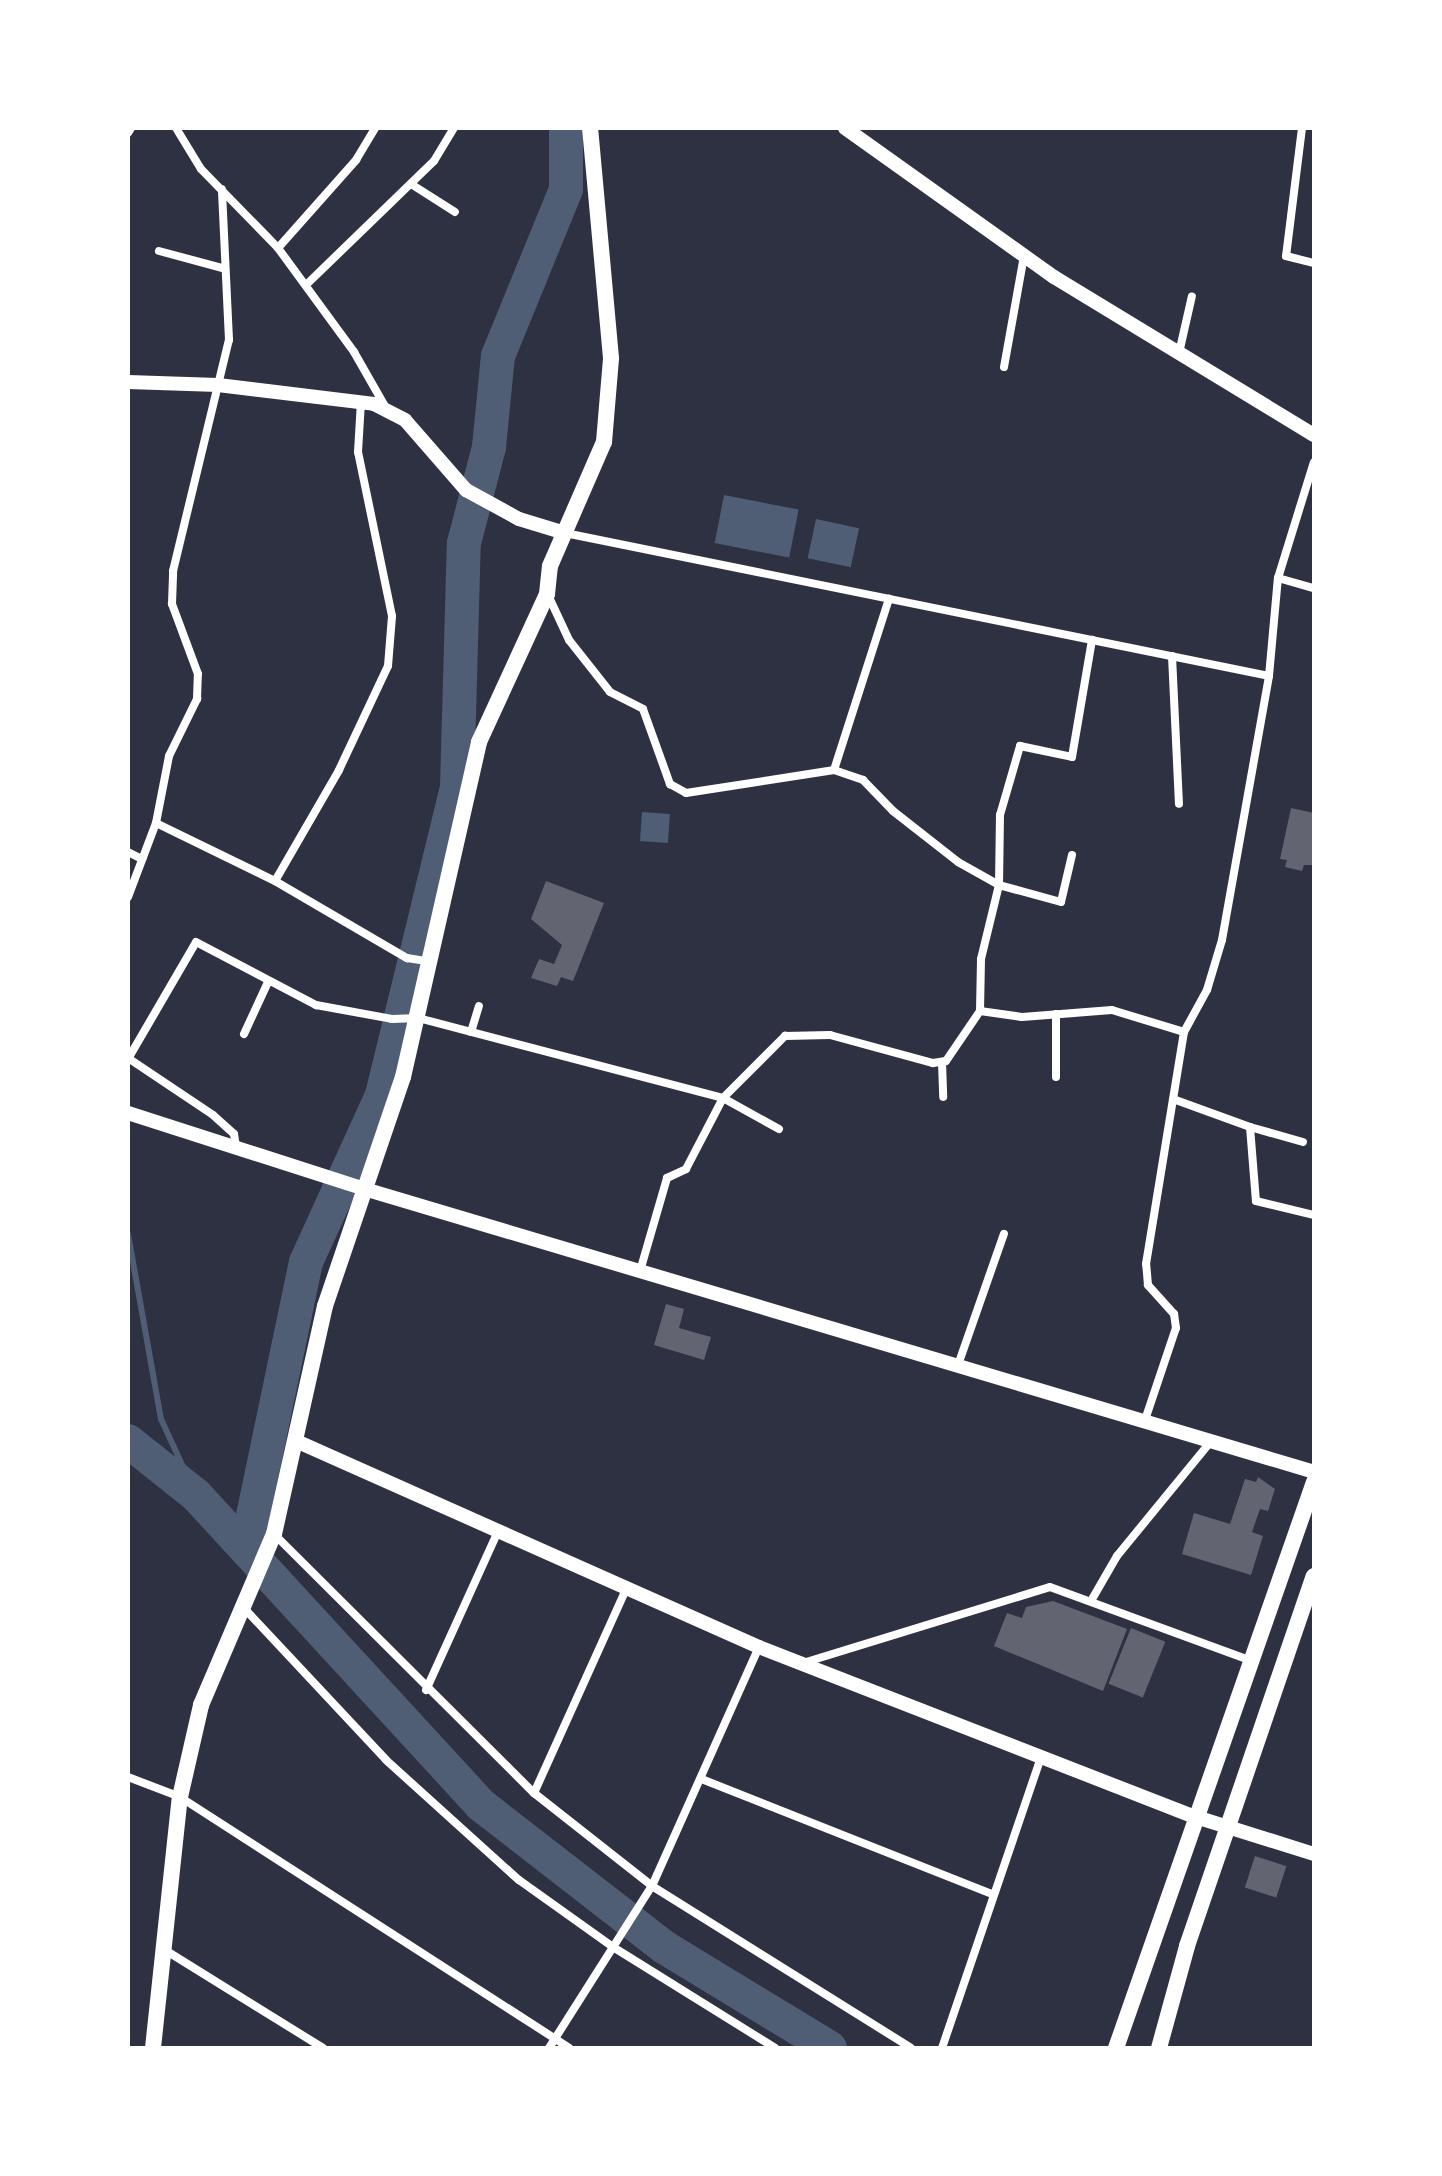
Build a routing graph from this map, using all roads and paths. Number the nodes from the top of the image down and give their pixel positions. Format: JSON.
{"nodes":[{"id":1,"x":176,"y":128,"type":"edge"},
{"id":2,"x":375,"y":128,"type":"edge"},
{"id":3,"x":454,"y":128,"type":"edge"},
{"id":4,"x":590,"y":128,"type":"edge"},
{"id":5,"x":845,"y":128,"type":"edge"},
{"id":6,"x":1302,"y":128,"type":"edge"},
{"id":7,"x":411,"y":184,"type":"junction"},
{"id":8,"x":222,"y":189,"type":"junction"},
{"id":9,"x":455,"y":212,"type":"dead end"},
{"id":10,"x":278,"y":248,"type":"junction"},
{"id":11,"x":159,"y":251,"type":"dead end"},
{"id":12,"x":1024,"y":256,"type":"junction"},
{"id":13,"x":1314,"y":263,"type":"edge"},
{"id":14,"x":222,"y":268,"type":"junction"},
{"id":15,"x":306,"y":285,"type":"junction"},
{"id":16,"x":1192,"y":296,"type":"dead end"},
{"id":17,"x":1179,"y":353,"type":"junction"},
{"id":18,"x":1004,"y":367,"type":"dead end"},
{"id":19,"x":128,"y":382,"type":"edge"},
{"id":20,"x":218,"y":385,"type":"junction"},
{"id":21,"x":361,"y":401,"type":"junction"},
{"id":22,"x":386,"y":408,"type":"junction"},
{"id":23,"x":1314,"y":435,"type":"edge"},
{"id":24,"x":1314,"y":462,"type":"edge"},
{"id":25,"x":565,"y":533,"type":"junction"},
{"id":26,"x":1278,"y":578,"type":"junction"},
{"id":27,"x":1314,"y":588,"type":"edge"},
{"id":28,"x":547,"y":594,"type":"junction"},
{"id":29,"x":889,"y":599,"type":"junction"},
{"id":30,"x":1092,"y":640,"type":"junction"},
{"id":31,"x":1172,"y":656,"type":"junction"},
{"id":32,"x":1269,"y":676,"type":"junction"},
{"id":33,"x":834,"y":770,"type":"junction"},
{"id":34,"x":1179,"y":804,"type":"dead end"},
{"id":35,"x":156,"y":823,"type":"junction"},
{"id":36,"x":128,"y":852,"type":"edge"},
{"id":37,"x":1072,"y":855,"type":"dead end"},
{"id":38,"x":142,"y":859,"type":"junction"},
{"id":39,"x":275,"y":881,"type":"junction"},
{"id":40,"x":999,"y":885,"type":"junction"},
{"id":41,"x":128,"y":897,"type":"edge"},
{"id":42,"x":425,"y":961,"type":"junction"},
{"id":43,"x":268,"y":982,"type":"junction"},
{"id":44,"x":479,"y":1006,"type":"dead end"},
{"id":45,"x":980,"y":1011,"type":"junction"},
{"id":46,"x":1056,"y":1014,"type":"junction"},
{"id":47,"x":414,"y":1020,"type":"junction"},
{"id":48,"x":471,"y":1032,"type":"junction"},
{"id":49,"x":1184,"y":1032,"type":"junction"},
{"id":50,"x":244,"y":1034,"type":"dead end"},
{"id":51,"x":128,"y":1058,"type":"edge"},
{"id":52,"x":942,"y":1062,"type":"junction"},
{"id":53,"x":1056,"y":1077,"type":"dead end"},
{"id":54,"x":943,"y":1097,"type":"dead end"},
{"id":55,"x":723,"y":1098,"type":"junction"},
{"id":56,"x":1173,"y":1099,"type":"junction"},
{"id":57,"x":128,"y":1113,"type":"edge"},
{"id":58,"x":1250,"y":1127,"type":"junction"},
{"id":59,"x":779,"y":1129,"type":"dead end"},
{"id":60,"x":1303,"y":1142,"type":"dead end"},
{"id":61,"x":236,"y":1146,"type":"junction"},
{"id":62,"x":361,"y":1188,"type":"junction"},
{"id":63,"x":1314,"y":1215,"type":"edge"},
{"id":64,"x":1004,"y":1234,"type":"dead end"},
{"id":65,"x":640,"y":1271,"type":"junction"},
{"id":66,"x":958,"y":1365,"type":"junction"},
{"id":67,"x":1145,"y":1420,"type":"junction"},
{"id":68,"x":1212,"y":1440,"type":"junction"},
{"id":69,"x":296,"y":1441,"type":"junction"},
{"id":70,"x":1314,"y":1472,"type":"edge"},
{"id":71,"x":1314,"y":1482,"type":"edge"},
{"id":72,"x":499,"y":1530,"type":"junction"},
{"id":73,"x":272,"y":1540,"type":"junction"},
{"id":74,"x":1314,"y":1576,"type":"edge"},
{"id":75,"x":627,"y":1586,"type":"junction"},
{"id":76,"x":1091,"y":1601,"type":"junction"},
{"id":77,"x":243,"y":1607,"type":"junction"},
{"id":78,"x":759,"y":1647,"type":"junction"},
{"id":79,"x":1252,"y":1661,"type":"junction"},
{"id":80,"x":802,"y":1663,"type":"junction"},
{"id":81,"x":426,"y":1690,"type":"junction"},
{"id":82,"x":1041,"y":1757,"type":"junction"},
{"id":83,"x":128,"y":1777,"type":"edge"},
{"id":84,"x":704,"y":1780,"type":"junction"},
{"id":85,"x":534,"y":1793,"type":"junction"},
{"id":86,"x":180,"y":1797,"type":"junction"},
{"id":87,"x":1196,"y":1817,"type":"junction"},
{"id":88,"x":1226,"y":1827,"type":"junction"},
{"id":89,"x":1314,"y":1854,"type":"edge"},
{"id":90,"x":652,"y":1886,"type":"junction"},
{"id":91,"x":992,"y":1894,"type":"junction"},
{"id":92,"x":1187,"y":1946,"type":"junction"},
{"id":93,"x":613,"y":1947,"type":"junction"},
{"id":94,"x":165,"y":1950,"type":"junction"},
{"id":95,"x":555,"y":2039,"type":"junction"},
{"id":96,"x":153,"y":2048,"type":"edge"},
{"id":97,"x":323,"y":2048,"type":"edge"},
{"id":98,"x":549,"y":2048,"type":"edge"},
{"id":99,"x":569,"y":2048,"type":"edge"},
{"id":100,"x":775,"y":2048,"type":"edge"},
{"id":101,"x":911,"y":2048,"type":"edge"},
{"id":102,"x":942,"y":2048,"type":"edge"},
{"id":103,"x":1116,"y":2048,"type":"edge"},
{"id":104,"x":1151,"y":2048,"type":"edge"},
{"id":105,"x":1159,"y":2048,"type":"edge"}],
"edges":[{"from":1,"to":8,"type":"street"},
{"from":2,"to":10,"type":"street"},
{"from":3,"to":7,"type":"street"},
{"from":4,"to":25,"type":"main road"},
{"from":5,"to":12,"type":"street"},
{"from":6,"to":13,"type":"street"},
{"from":7,"to":9,"type":"street"},
{"from":7,"to":15,"type":"street"},
{"from":8,"to":10,"type":"street"},
{"from":8,"to":14,"type":"street"},
{"from":10,"to":15,"type":"street"},
{"from":11,"to":14,"type":"street"},
{"from":12,"to":17,"type":"street"},
{"from":12,"to":18,"type":"street"},
{"from":14,"to":20,"type":"street"},
{"from":15,"to":22,"type":"street"},
{"from":16,"to":17,"type":"street"},
{"from":17,"to":23,"type":"street"},
{"from":19,"to":20,"type":"street"},
{"from":20,"to":21,"type":"street"},
{"from":20,"to":35,"type":"street"},
{"from":21,"to":22,"type":"street"},
{"from":21,"to":39,"type":"street"},
{"from":22,"to":25,"type":"street"},
{"from":24,"to":26,"type":"street"},
{"from":25,"to":28,"type":"main road"},
{"from":25,"to":29,"type":"street"},
{"from":26,"to":27,"type":"street"},
{"from":26,"to":32,"type":"street"},
{"from":28,"to":33,"type":"street"},
{"from":28,"to":42,"type":"main road"},
{"from":29,"to":30,"type":"street"},
{"from":29,"to":33,"type":"street"},
{"from":30,"to":31,"type":"street"},
{"from":30,"to":40,"type":"street"},
{"from":31,"to":32,"type":"street"},
{"from":31,"to":34,"type":"street"},
{"from":32,"to":49,"type":"street"},
{"from":33,"to":40,"type":"street"},
{"from":35,"to":38,"type":"street"},
{"from":35,"to":39,"type":"street"},
{"from":36,"to":38,"type":"street"},
{"from":37,"to":40,"type":"street"},
{"from":38,"to":41,"type":"street"},
{"from":39,"to":42,"type":"street"},
{"from":40,"to":45,"type":"street"},
{"from":42,"to":47,"type":"main road"},
{"from":43,"to":47,"type":"street"},
{"from":43,"to":50,"type":"street"},
{"from":43,"to":51,"type":"street"},
{"from":44,"to":48,"type":"street"},
{"from":45,"to":46,"type":"street"},
{"from":45,"to":52,"type":"street"},
{"from":46,"to":49,"type":"street"},
{"from":46,"to":53,"type":"street"},
{"from":47,"to":48,"type":"street"},
{"from":47,"to":62,"type":"main road"},
{"from":48,"to":55,"type":"street"},
{"from":49,"to":56,"type":"street"},
{"from":51,"to":61,"type":"street"},
{"from":52,"to":54,"type":"street"},
{"from":52,"to":55,"type":"street"},
{"from":55,"to":59,"type":"street"},
{"from":55,"to":65,"type":"street"},
{"from":56,"to":58,"type":"street"},
{"from":56,"to":67,"type":"street"},
{"from":57,"to":61,"type":"street"},
{"from":58,"to":60,"type":"street"},
{"from":58,"to":63,"type":"street"},
{"from":61,"to":62,"type":"street"},
{"from":62,"to":65,"type":"street"},
{"from":62,"to":69,"type":"main road"},
{"from":64,"to":66,"type":"street"},
{"from":65,"to":66,"type":"street"},
{"from":66,"to":67,"type":"street"},
{"from":67,"to":68,"type":"street"},
{"from":68,"to":70,"type":"street"},
{"from":68,"to":76,"type":"street"},
{"from":69,"to":72,"type":"street"},
{"from":69,"to":73,"type":"main road"},
{"from":71,"to":79,"type":"main road"},
{"from":72,"to":75,"type":"street"},
{"from":72,"to":81,"type":"street"},
{"from":73,"to":77,"type":"main road"},
{"from":73,"to":81,"type":"street"},
{"from":74,"to":88,"type":"main road"},
{"from":75,"to":78,"type":"street"},
{"from":75,"to":85,"type":"street"},
{"from":76,"to":79,"type":"street"},
{"from":76,"to":80,"type":"street"},
{"from":77,"to":86,"type":"main road"},
{"from":77,"to":93,"type":"street"},
{"from":78,"to":80,"type":"street"},
{"from":78,"to":84,"type":"street"},
{"from":79,"to":87,"type":"main road"},
{"from":80,"to":82,"type":"street"},
{"from":81,"to":85,"type":"street"},
{"from":82,"to":87,"type":"street"},
{"from":82,"to":91,"type":"street"},
{"from":83,"to":86,"type":"street"},
{"from":84,"to":90,"type":"street"},
{"from":84,"to":91,"type":"street"},
{"from":85,"to":90,"type":"street"},
{"from":86,"to":94,"type":"main road"},
{"from":86,"to":95,"type":"street"},
{"from":87,"to":88,"type":"street"},
{"from":87,"to":103,"type":"main road"},
{"from":88,"to":89,"type":"street"},
{"from":88,"to":92,"type":"main road"},
{"from":90,"to":93,"type":"street"},
{"from":90,"to":101,"type":"street"},
{"from":91,"to":102,"type":"street"},
{"from":92,"to":104,"type":"street"},
{"from":92,"to":105,"type":"main road"},
{"from":93,"to":95,"type":"street"},
{"from":93,"to":100,"type":"street"},
{"from":94,"to":96,"type":"main road"},
{"from":94,"to":97,"type":"street"},
{"from":95,"to":98,"type":"street"},
{"from":95,"to":99,"type":"street"}]}
